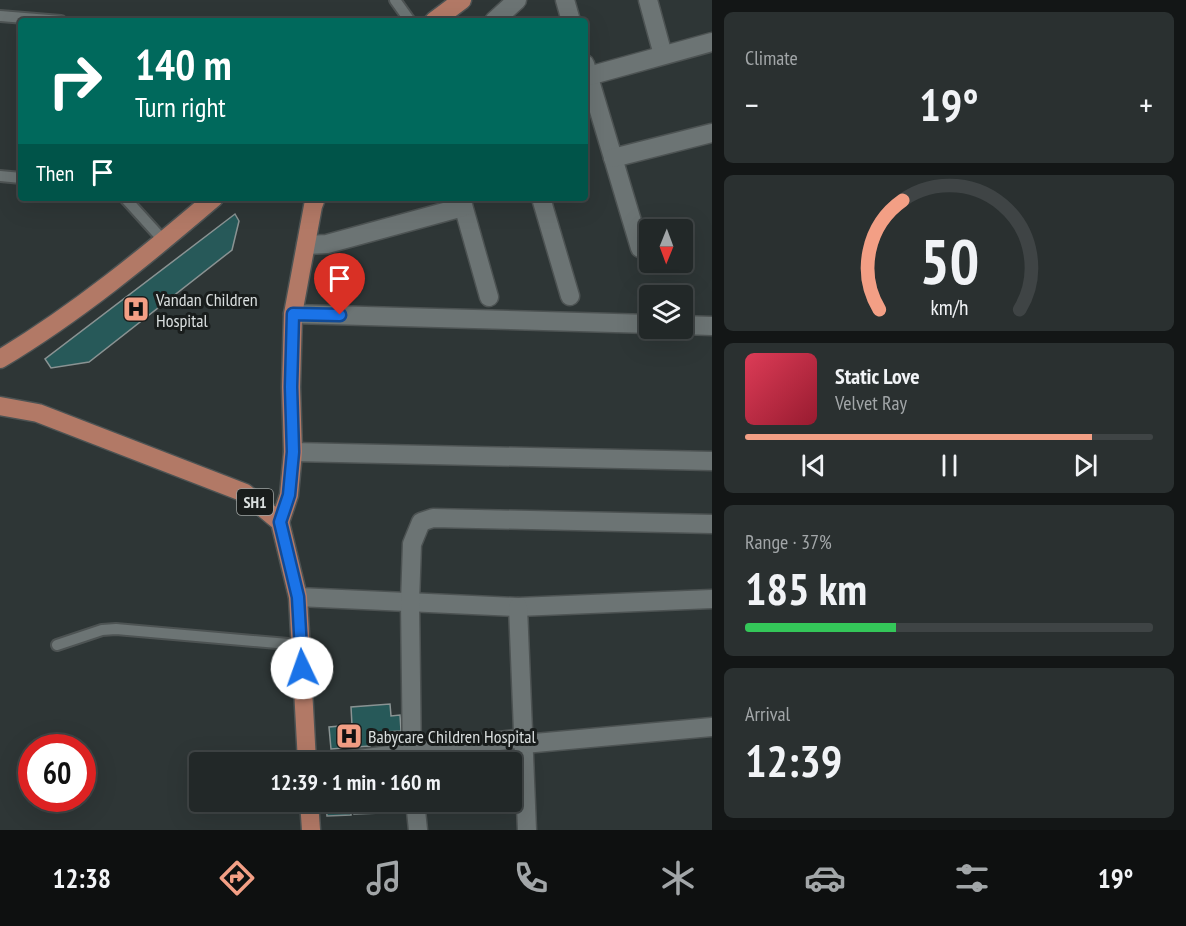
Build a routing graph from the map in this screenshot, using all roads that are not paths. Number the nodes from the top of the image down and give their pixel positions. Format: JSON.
{"nodes":[{"id":1,"x":395,"y":0,"type":"edge"},
{"id":2,"x":462,"y":0,"type":"edge"},
{"id":3,"x":517,"y":0,"type":"edge"},
{"id":4,"x":565,"y":0,"type":"edge"},
{"id":5,"x":648,"y":0,"type":"edge"},
{"id":6,"x":0,"y":16,"type":"edge"},
{"id":7,"x":24,"y":18,"type":"edge"},
{"id":8,"x":408,"y":18,"type":"edge"},
{"id":9,"x":438,"y":18,"type":"edge"},
{"id":10,"x":497,"y":18,"type":"edge"},
{"id":11,"x":571,"y":18,"type":"edge"},
{"id":12,"x":712,"y":42,"type":"edge"},
{"id":13,"x":663,"y":55,"type":"junction"},
{"id":14,"x":588,"y":72,"type":"edge"},
{"id":15,"x":588,"y":78,"type":"edge"},
{"id":16,"x":712,"y":133,"type":"edge"},
{"id":17,"x":613,"y":158,"type":"junction"},
{"id":18,"x":0,"y":176,"type":"edge"},
{"id":19,"x":18,"y":178,"type":"edge"},
{"id":20,"x":128,"y":201,"type":"edge"},
{"id":21,"x":211,"y":201,"type":"edge"},
{"id":22,"x":315,"y":201,"type":"edge"},
{"id":23,"x":542,"y":201,"type":"edge"},
{"id":24,"x":462,"y":202,"type":"edge"},
{"id":25,"x":164,"y":241,"type":"junction"},
{"id":26,"x":306,"y":245,"type":"junction"},
{"id":27,"x":639,"y":245,"type":"edge"},
{"id":28,"x":570,"y":296,"type":"dead end"},
{"id":29,"x":489,"y":297,"type":"dead end"},
{"id":30,"x":293,"y":314,"type":"junction"},
{"id":31,"x":639,"y":324,"type":"edge"},
{"id":32,"x":693,"y":325,"type":"edge"},
{"id":33,"x":712,"y":326,"type":"edge"},
{"id":34,"x":0,"y":360,"type":"edge"},
{"id":35,"x":0,"y":406,"type":"edge"},
{"id":36,"x":293,"y":452,"type":"junction"},
{"id":37,"x":712,"y":461,"type":"edge"},
{"id":38,"x":280,"y":522,"type":"junction"},
{"id":39,"x":712,"y":524,"type":"edge"},
{"id":40,"x":298,"y":597,"type":"junction"},
{"id":41,"x":712,"y":599,"type":"edge"},
{"id":42,"x":410,"y":602,"type":"junction"},
{"id":43,"x":518,"y":607,"type":"junction"},
{"id":44,"x":57,"y":645,"type":"dead end"},
{"id":45,"x":300,"y":645,"type":"junction"},
{"id":46,"x":712,"y":728,"type":"edge"},
{"id":47,"x":524,"y":741,"type":"junction"},
{"id":48,"x":306,"y":752,"type":"edge"},
{"id":49,"x":412,"y":752,"type":"edge"},
{"id":50,"x":447,"y":752,"type":"edge"},
{"id":51,"x":310,"y":812,"type":"edge"},
{"id":52,"x":416,"y":812,"type":"edge"},
{"id":53,"x":311,"y":830,"type":"edge"},
{"id":54,"x":418,"y":830,"type":"edge"},
{"id":55,"x":527,"y":830,"type":"edge"}],
"edges":[{"from":1,"to":8,"type":"lane"},
{"from":2,"to":9,"type":"main road"},
{"from":3,"to":10,"type":"street"},
{"from":4,"to":11,"type":"street"},
{"from":5,"to":13,"type":"street"},
{"from":6,"to":7,"type":"lane"},
{"from":12,"to":13,"type":"street"},
{"from":13,"to":14,"type":"street"},
{"from":15,"to":17,"type":"street"},
{"from":16,"to":17,"type":"street"},
{"from":17,"to":27,"type":"street"},
{"from":18,"to":19,"type":"lane"},
{"from":20,"to":25,"type":"lane"},
{"from":21,"to":25,"type":"main road"},
{"from":22,"to":26,"type":"main road"},
{"from":23,"to":28,"type":"street"},
{"from":24,"to":26,"type":"street"},
{"from":24,"to":29,"type":"street"},
{"from":25,"to":34,"type":"main road"},
{"from":26,"to":30,"type":"main road"},
{"from":30,"to":31,"type":"street"},
{"from":30,"to":36,"type":"main road"},
{"from":32,"to":33,"type":"street"},
{"from":35,"to":38,"type":"main road","number":"SH1"},
{"from":36,"to":37,"type":"street"},
{"from":36,"to":38,"type":"main road"},
{"from":38,"to":40,"type":"main road","number":"SH1"},
{"from":39,"to":42,"type":"street"},
{"from":40,"to":42,"type":"street"},
{"from":40,"to":45,"type":"main road","number":"SH1"},
{"from":41,"to":43,"type":"street"},
{"from":42,"to":43,"type":"street"},
{"from":42,"to":49,"type":"street"},
{"from":43,"to":47,"type":"street"},
{"from":44,"to":45,"type":"lane"},
{"from":45,"to":48,"type":"main road","number":"SH1"},
{"from":46,"to":47,"type":"street"},
{"from":47,"to":50,"type":"street"},
{"from":47,"to":55,"type":"street"},
{"from":51,"to":53,"type":"main road"},
{"from":52,"to":54,"type":"street"}]}
